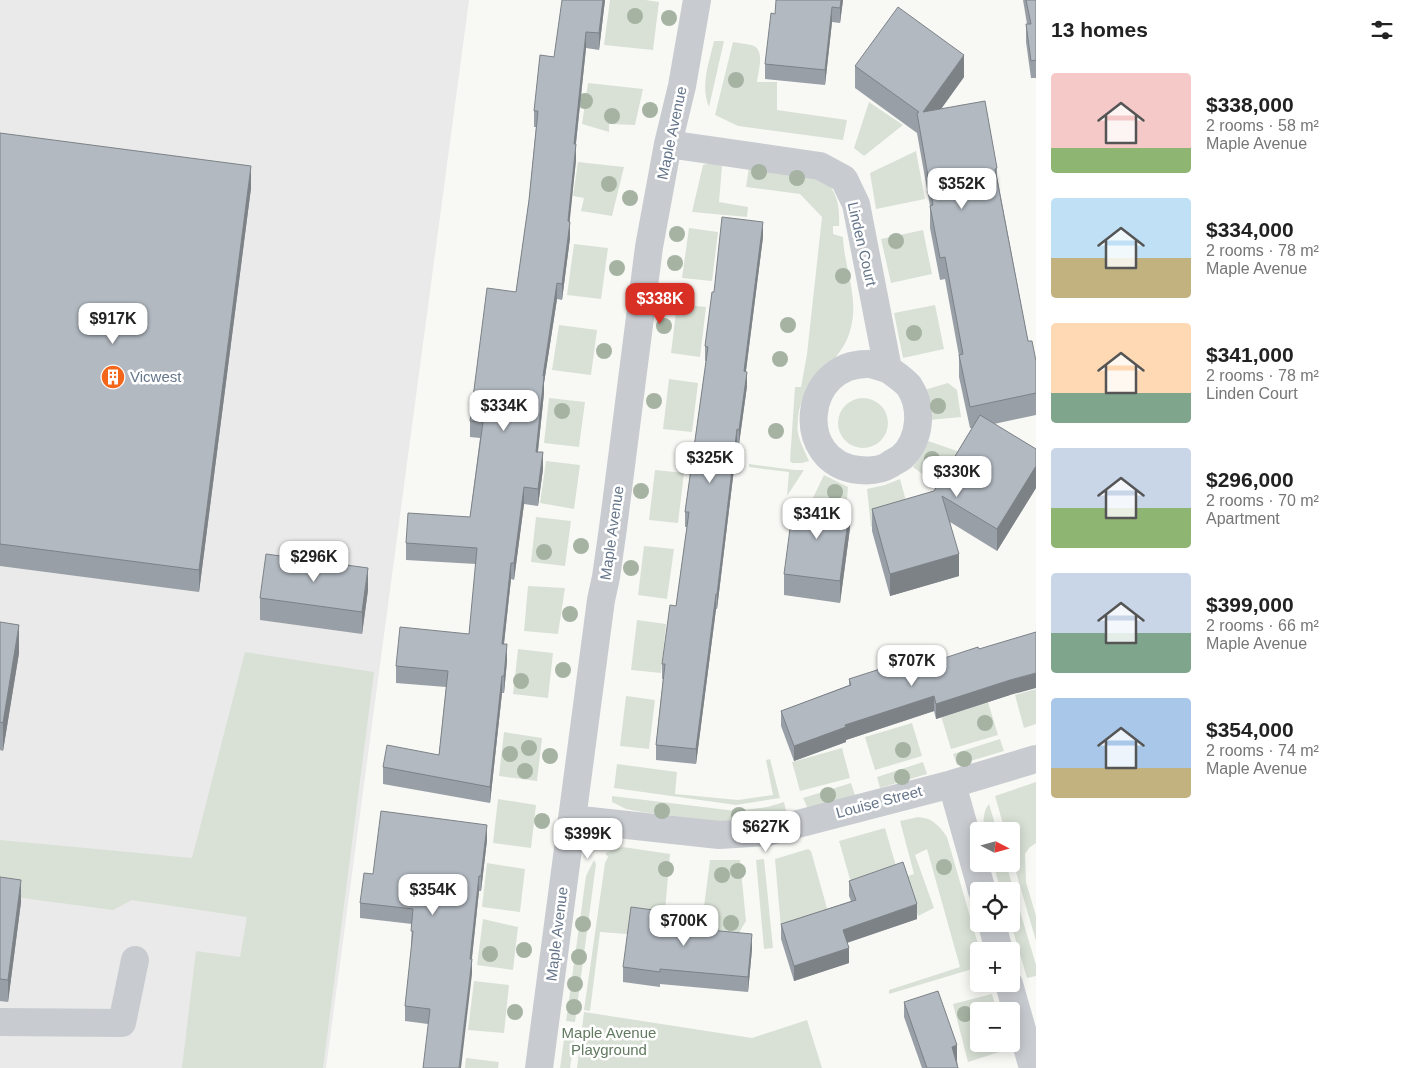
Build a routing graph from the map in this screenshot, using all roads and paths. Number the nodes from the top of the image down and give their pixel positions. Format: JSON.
{"nodes":[{"id":1,"x":697,"y":0,"type":"edge"},
{"id":2,"x":668,"y":144,"type":"junction"},
{"id":3,"x":888,"y":369,"type":"dead end"},
{"id":4,"x":1036,"y":759,"type":"edge"},
{"id":5,"x":952,"y":784,"type":"junction"},
{"id":6,"x":572,"y":819,"type":"junction"},
{"id":7,"x":979,"y":882,"type":"edge"},
{"id":8,"x":136,"y":960,"type":"dead end"},
{"id":9,"x":1011,"y":992,"type":"edge"},
{"id":10,"x":0,"y":1022,"type":"edge"},
{"id":11,"x":540,"y":1068,"type":"edge"},
{"id":12,"x":1033,"y":1068,"type":"edge"}],
"edges":[{"from":1,"to":2,"type":"street","name":"Maple Avenue"},
{"from":2,"to":3,"type":"street","name":"Linden Court"},
{"from":2,"to":6,"type":"street","name":"Maple Avenue"},
{"from":4,"to":5,"type":"street","name":"Louise Street"},
{"from":5,"to":6,"type":"street","name":"Louise Street"},
{"from":5,"to":7,"type":"street"},
{"from":6,"to":11,"type":"street","name":"Maple Avenue"},
{"from":8,"to":10,"type":"street"},
{"from":9,"to":12,"type":"street"}]}
